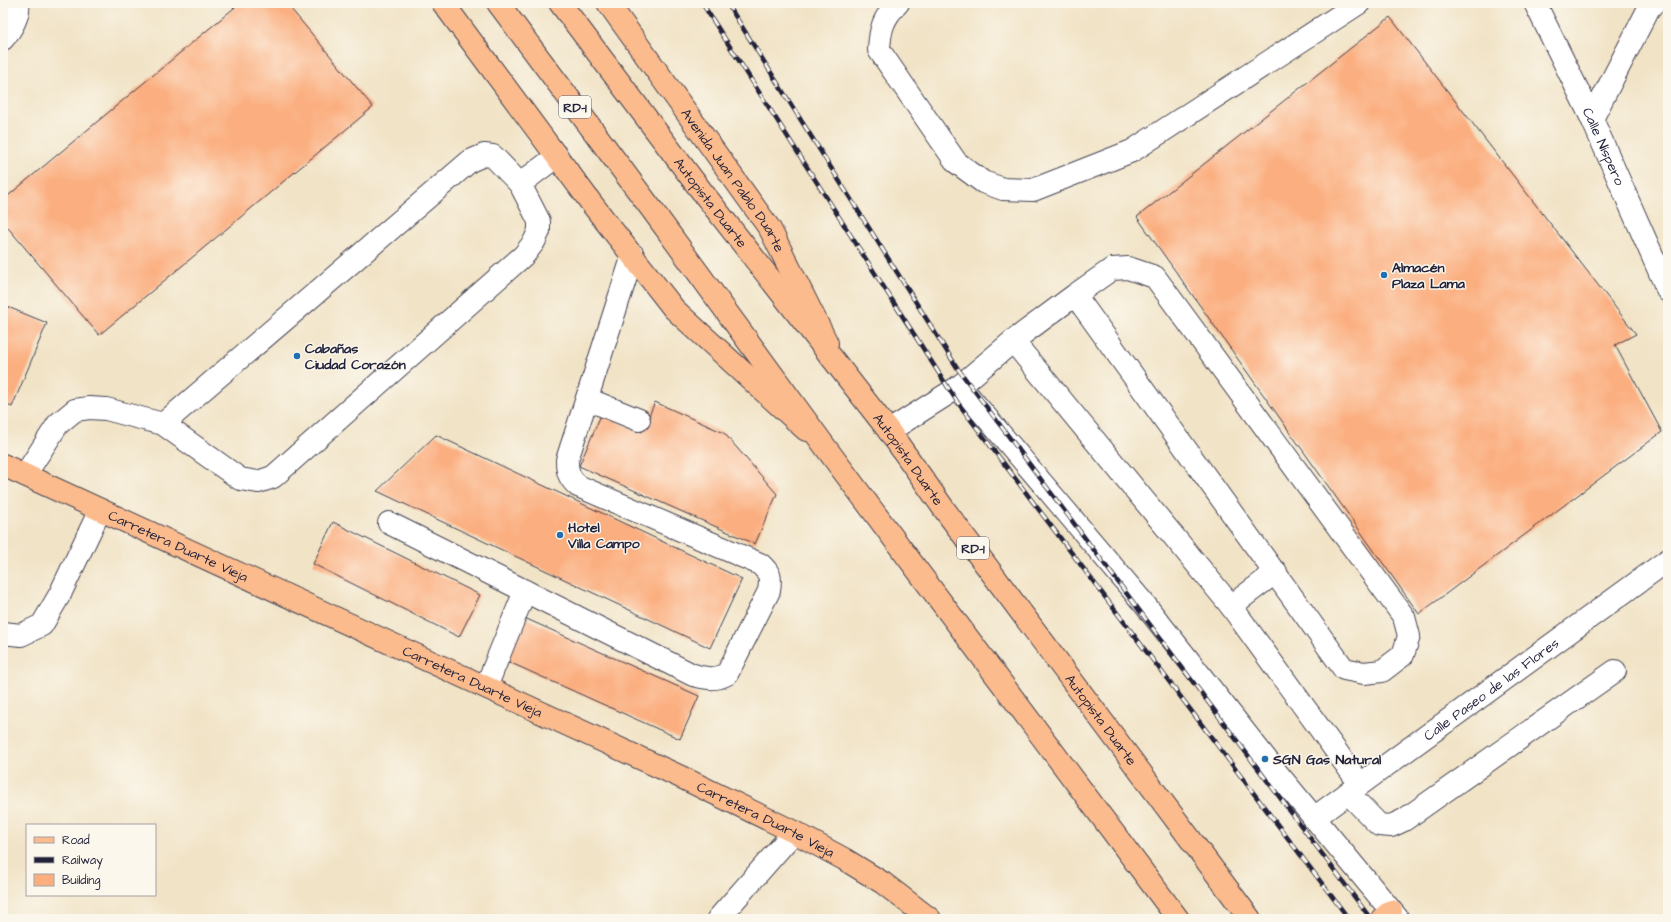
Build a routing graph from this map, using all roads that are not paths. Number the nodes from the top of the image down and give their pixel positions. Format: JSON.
{"nodes":[{"id":1,"x":18,"y":3,"type":"edge"},
{"id":2,"x":443,"y":3,"type":"edge"},
{"id":3,"x":498,"y":3,"type":"edge"},
{"id":4,"x":560,"y":3,"type":"edge"},
{"id":5,"x":608,"y":3,"type":"edge"},
{"id":6,"x":898,"y":3,"type":"edge"},
{"id":7,"x":1359,"y":3,"type":"edge"},
{"id":8,"x":1535,"y":3,"type":"edge"},
{"id":9,"x":1654,"y":3,"type":"edge"},
{"id":10,"x":3,"y":39,"type":"edge"},
{"id":11,"x":1592,"y":119,"type":"junction"},
{"id":12,"x":557,"y":156,"type":"junction"},
{"id":13,"x":520,"y":184,"type":"junction"},
{"id":14,"x":633,"y":255,"type":"junction"},
{"id":15,"x":1668,"y":291,"type":"edge"},
{"id":16,"x":1075,"y":294,"type":"junction"},
{"id":17,"x":1013,"y":341,"type":"junction"},
{"id":18,"x":840,"y":369,"type":"junction"},
{"id":19,"x":960,"y":386,"type":"junction"},
{"id":20,"x":587,"y":399,"type":"junction"},
{"id":21,"x":639,"y":420,"type":"dead end"},
{"id":22,"x":163,"y":424,"type":"junction"},
{"id":23,"x":889,"y":431,"type":"junction"},
{"id":24,"x":826,"y":448,"type":"junction"},
{"id":25,"x":3,"y":465,"type":"edge"},
{"id":26,"x":25,"y":475,"type":"junction"},
{"id":27,"x":100,"y":510,"type":"junction"},
{"id":28,"x":389,"y":523,"type":"dead end"},
{"id":29,"x":1668,"y":560,"type":"edge"},
{"id":30,"x":1276,"y":572,"type":"junction"},
{"id":31,"x":525,"y":591,"type":"junction"},
{"id":32,"x":1231,"y":606,"type":"junction"},
{"id":33,"x":3,"y":633,"type":"edge"},
{"id":34,"x":1615,"y":671,"type":"dead end"},
{"id":35,"x":486,"y":687,"type":"junction"},
{"id":36,"x":1354,"y":789,"type":"junction"},
{"id":37,"x":1314,"y":818,"type":"junction"},
{"id":38,"x":794,"y":832,"type":"junction"},
{"id":39,"x":918,"y":915,"type":"edge"},
{"id":40,"x":1390,"y":916,"type":"edge"},
{"id":41,"x":718,"y":919,"type":"edge"},
{"id":42,"x":1178,"y":919,"type":"edge"},
{"id":43,"x":1250,"y":919,"type":"edge"}],
"edges":[{"from":1,"to":10,"type":"street"},
{"from":2,"to":12,"type":"main road"},
{"from":3,"to":24,"type":"main road","number":"RD-1"},
{"from":4,"to":18,"type":"main road","name":"Autopista Duarte","number":"RD-1"},
{"from":5,"to":18,"type":"main road","name":"Avenida Juan Pablo Duarte"},
{"from":6,"to":7,"type":"street"},
{"from":8,"to":11,"type":"street","name":"Calle Níspero"},
{"from":9,"to":11,"type":"street"},
{"from":11,"to":15,"type":"street","name":"Calle Níspero"},
{"from":12,"to":13,"type":"street"},
{"from":12,"to":14,"type":"main road"},
{"from":13,"to":22,"type":"street"},
{"from":13,"to":22,"type":"street"},
{"from":14,"to":20,"type":"street"},
{"from":14,"to":24,"type":"main road"},
{"from":16,"to":17,"type":"street"},
{"from":16,"to":30,"type":"street"},
{"from":16,"to":30,"type":"street"},
{"from":17,"to":19,"type":"street"},
{"from":17,"to":32,"type":"street"},
{"from":18,"to":23,"type":"main road","name":"Autopista Duarte","number":"RD-1"},
{"from":19,"to":23,"type":"street"},
{"from":19,"to":37,"type":"street"},
{"from":20,"to":21,"type":"street"},
{"from":20,"to":31,"type":"street"},
{"from":22,"to":26,"type":"street"},
{"from":23,"to":43,"type":"main road","name":"Autopista Duarte","number":"RD-1"},
{"from":24,"to":42,"type":"main road","number":"RD-1"},
{"from":25,"to":26,"type":"main road","name":"Carretera Duarte Vieja"},
{"from":26,"to":27,"type":"main road","name":"Carretera Duarte Vieja"},
{"from":27,"to":33,"type":"street"},
{"from":27,"to":35,"type":"main road","name":"Carretera Duarte Vieja"},
{"from":28,"to":31,"type":"street"},
{"from":29,"to":36,"type":"street","name":"Calle Paseo de las Flores"},
{"from":30,"to":32,"type":"street"},
{"from":31,"to":35,"type":"street"},
{"from":32,"to":36,"type":"street"},
{"from":34,"to":36,"type":"street"},
{"from":35,"to":38,"type":"main road","name":"Carretera Duarte Vieja"},
{"from":36,"to":37,"type":"street","name":"Calle Paseo de las Flores"},
{"from":37,"to":40,"type":"street"},
{"from":38,"to":39,"type":"main road","name":"Carretera Duarte Vieja"},
{"from":38,"to":41,"type":"street"}]}
